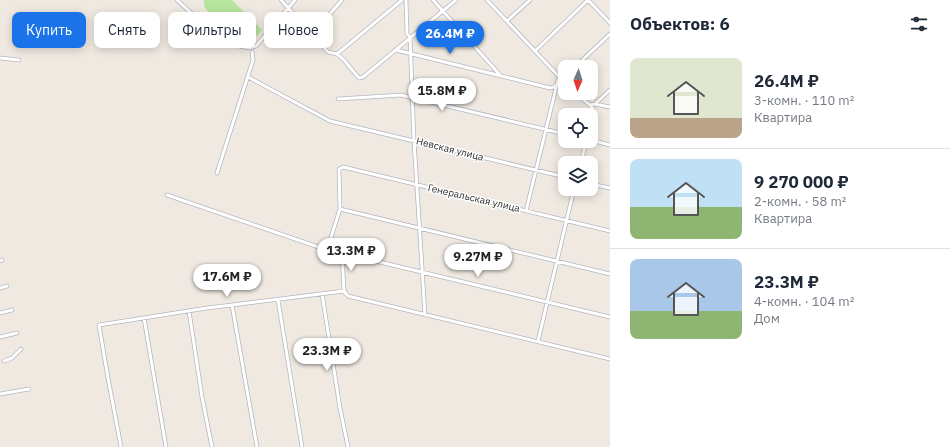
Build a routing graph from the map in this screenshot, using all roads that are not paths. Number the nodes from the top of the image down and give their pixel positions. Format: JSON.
{"nodes":[{"id":1,"x":178,"y":0,"type":"edge"},
{"id":2,"x":281,"y":0,"type":"edge"},
{"id":3,"x":295,"y":0,"type":"edge"},
{"id":4,"x":342,"y":0,"type":"edge"},
{"id":5,"x":402,"y":0,"type":"edge"},
{"id":6,"x":406,"y":0,"type":"edge"},
{"id":7,"x":433,"y":0,"type":"edge"},
{"id":8,"x":456,"y":0,"type":"edge"},
{"id":9,"x":487,"y":0,"type":"edge"},
{"id":10,"x":530,"y":0,"type":"edge"},
{"id":11,"x":588,"y":0,"type":"edge"},
{"id":12,"x":289,"y":7,"type":"junction"},
{"id":13,"x":442,"y":11,"type":"junction"},
{"id":14,"x":293,"y":12,"type":"edge"},
{"id":15,"x":331,"y":12,"type":"edge"},
{"id":16,"x":507,"y":21,"type":"junction"},
{"id":17,"x":610,"y":23,"type":"edge"},
{"id":18,"x":610,"y":34,"type":"edge"},
{"id":19,"x":410,"y":38,"type":"junction"},
{"id":20,"x":324,"y":48,"type":"edge"},
{"id":21,"x":396,"y":50,"type":"junction"},
{"id":22,"x":535,"y":50,"type":"junction"},
{"id":23,"x":252,"y":52,"type":"dead end"},
{"id":24,"x":410,"y":53,"type":"junction"},
{"id":25,"x":336,"y":54,"type":"junction"},
{"id":26,"x":0,"y":58,"type":"edge"},
{"id":27,"x":20,"y":60,"type":"dead end"},
{"id":28,"x":582,"y":60,"type":"edge"},
{"id":29,"x":500,"y":75,"type":"junction"},
{"id":30,"x":558,"y":75,"type":"edge"},
{"id":31,"x":248,"y":77,"type":"junction"},
{"id":32,"x":558,"y":80,"type":"edge"},
{"id":33,"x":557,"y":84,"type":"junction"},
{"id":34,"x":610,"y":90,"type":"edge"},
{"id":35,"x":413,"y":97,"type":"junction"},
{"id":36,"x":338,"y":99,"type":"dead end"},
{"id":37,"x":584,"y":100,"type":"edge"},
{"id":38,"x":595,"y":104,"type":"junction"},
{"id":39,"x":590,"y":105,"type":"junction"},
{"id":40,"x":610,"y":107,"type":"edge"},
{"id":41,"x":592,"y":108,"type":"edge"},
{"id":42,"x":546,"y":129,"type":"junction"},
{"id":43,"x":558,"y":132,"type":"edge"},
{"id":44,"x":414,"y":141,"type":"junction"},
{"id":45,"x":598,"y":142,"type":"edge"},
{"id":46,"x":610,"y":145,"type":"edge"},
{"id":47,"x":535,"y":170,"type":"junction"},
{"id":48,"x":217,"y":173,"type":"dead end"},
{"id":49,"x":558,"y":176,"type":"edge"},
{"id":50,"x":418,"y":185,"type":"junction"},
{"id":51,"x":598,"y":185,"type":"edge"},
{"id":52,"x":610,"y":188,"type":"edge"},
{"id":53,"x":167,"y":195,"type":"dead end"},
{"id":54,"x":572,"y":196,"type":"edge"},
{"id":55,"x":340,"y":209,"type":"junction"},
{"id":56,"x":526,"y":211,"type":"junction"},
{"id":57,"x":567,"y":221,"type":"junction"},
{"id":58,"x":420,"y":229,"type":"junction"},
{"id":59,"x":610,"y":231,"type":"edge"},
{"id":60,"x":557,"y":262,"type":"junction"},
{"id":61,"x":422,"y":272,"type":"junction"},
{"id":62,"x":610,"y":274,"type":"edge"},
{"id":63,"x":7,"y":286,"type":"dead end"},
{"id":64,"x":0,"y":288,"type":"edge"},
{"id":65,"x":344,"y":291,"type":"junction"},
{"id":66,"x":322,"y":294,"type":"junction"},
{"id":67,"x":278,"y":300,"type":"junction"},
{"id":68,"x":548,"y":302,"type":"junction"},
{"id":69,"x":232,"y":305,"type":"junction"},
{"id":70,"x":12,"y":310,"type":"dead end"},
{"id":71,"x":189,"y":311,"type":"junction"},
{"id":72,"x":0,"y":313,"type":"edge"},
{"id":73,"x":425,"y":315,"type":"junction"},
{"id":74,"x":610,"y":317,"type":"edge"},
{"id":75,"x":144,"y":318,"type":"junction"},
{"id":76,"x":17,"y":333,"type":"dead end"},
{"id":77,"x":0,"y":337,"type":"edge"},
{"id":78,"x":538,"y":341,"type":"junction"},
{"id":79,"x":21,"y":350,"type":"dead end"},
{"id":80,"x":610,"y":359,"type":"edge"},
{"id":81,"x":4,"y":361,"type":"dead end"},
{"id":82,"x":30,"y":390,"type":"dead end"},
{"id":83,"x":0,"y":394,"type":"edge"},
{"id":84,"x":121,"y":447,"type":"edge"},
{"id":85,"x":166,"y":447,"type":"edge"},
{"id":86,"x":212,"y":447,"type":"edge"},
{"id":87,"x":257,"y":447,"type":"edge"},
{"id":88,"x":302,"y":447,"type":"edge"},
{"id":89,"x":348,"y":447,"type":"edge"}],
"edges":[{"from":1,"to":12,"type":"street"},
{"from":2,"to":12,"type":"street"},
{"from":3,"to":12,"type":"street"},
{"from":4,"to":15,"type":"street"},
{"from":5,"to":25,"type":"street"},
{"from":6,"to":19,"type":"street"},
{"from":7,"to":13,"type":"street"},
{"from":8,"to":13,"type":"street"},
{"from":9,"to":16,"type":"street"},
{"from":10,"to":16,"type":"street"},
{"from":11,"to":17,"type":"street"},
{"from":11,"to":22,"type":"street"},
{"from":12,"to":14,"type":"street"},
{"from":13,"to":19,"type":"street"},
{"from":13,"to":29,"type":"street"},
{"from":16,"to":22,"type":"street"},
{"from":18,"to":28,"type":"street"},
{"from":19,"to":21,"type":"street"},
{"from":19,"to":24,"type":"street"},
{"from":20,"to":25,"type":"street"},
{"from":21,"to":24,"type":"street"},
{"from":21,"to":25,"type":"street"},
{"from":22,"to":30,"type":"street"},
{"from":23,"to":31,"type":"street"},
{"from":24,"to":29,"type":"street"},
{"from":24,"to":35,"type":"street"},
{"from":26,"to":27,"type":"street"},
{"from":29,"to":33,"type":"street"},
{"from":31,"to":44,"type":"street","name":"Невская улица"},
{"from":31,"to":48,"type":"street"},
{"from":32,"to":33,"type":"street"},
{"from":33,"to":42,"type":"street"},
{"from":34,"to":38,"type":"street"},
{"from":35,"to":36,"type":"street"},
{"from":35,"to":42,"type":"street"},
{"from":35,"to":44,"type":"street"},
{"from":37,"to":39,"type":"street"},
{"from":38,"to":39,"type":"street"},
{"from":38,"to":40,"type":"street"},
{"from":39,"to":41,"type":"street"},
{"from":42,"to":43,"type":"street"},
{"from":42,"to":47,"type":"street"},
{"from":44,"to":47,"type":"street","name":"Невская улица"},
{"from":44,"to":50,"type":"street"},
{"from":45,"to":46,"type":"street"},
{"from":47,"to":49,"type":"street","name":"Невская улица"},
{"from":47,"to":56,"type":"street"},
{"from":50,"to":55,"type":"street","name":"Генеральская улица"},
{"from":50,"to":56,"type":"street","name":"Генеральская улица"},
{"from":50,"to":58,"type":"street"},
{"from":51,"to":52,"type":"street"},
{"from":53,"to":55,"type":"street"},
{"from":54,"to":57,"type":"street"},
{"from":55,"to":58,"type":"street"},
{"from":56,"to":57,"type":"street","name":"Генеральская улица"},
{"from":57,"to":59,"type":"street","name":"Генеральская улица"},
{"from":57,"to":60,"type":"street"},
{"from":58,"to":60,"type":"street"},
{"from":58,"to":61,"type":"street"},
{"from":60,"to":62,"type":"street"},
{"from":60,"to":68,"type":"street"},
{"from":61,"to":65,"type":"street"},
{"from":61,"to":68,"type":"street"},
{"from":61,"to":73,"type":"street"},
{"from":63,"to":64,"type":"street"},
{"from":65,"to":66,"type":"street"},
{"from":65,"to":73,"type":"street"},
{"from":66,"to":67,"type":"street"},
{"from":66,"to":89,"type":"street"},
{"from":67,"to":69,"type":"street"},
{"from":67,"to":88,"type":"street"},
{"from":68,"to":74,"type":"street"},
{"from":68,"to":78,"type":"street"},
{"from":69,"to":71,"type":"street"},
{"from":69,"to":87,"type":"street"},
{"from":70,"to":72,"type":"street"},
{"from":71,"to":75,"type":"street"},
{"from":71,"to":86,"type":"street"},
{"from":73,"to":78,"type":"street"},
{"from":75,"to":84,"type":"street"},
{"from":75,"to":85,"type":"street"},
{"from":76,"to":77,"type":"street"},
{"from":78,"to":80,"type":"street"},
{"from":79,"to":81,"type":"street"},
{"from":82,"to":83,"type":"street"}]}
